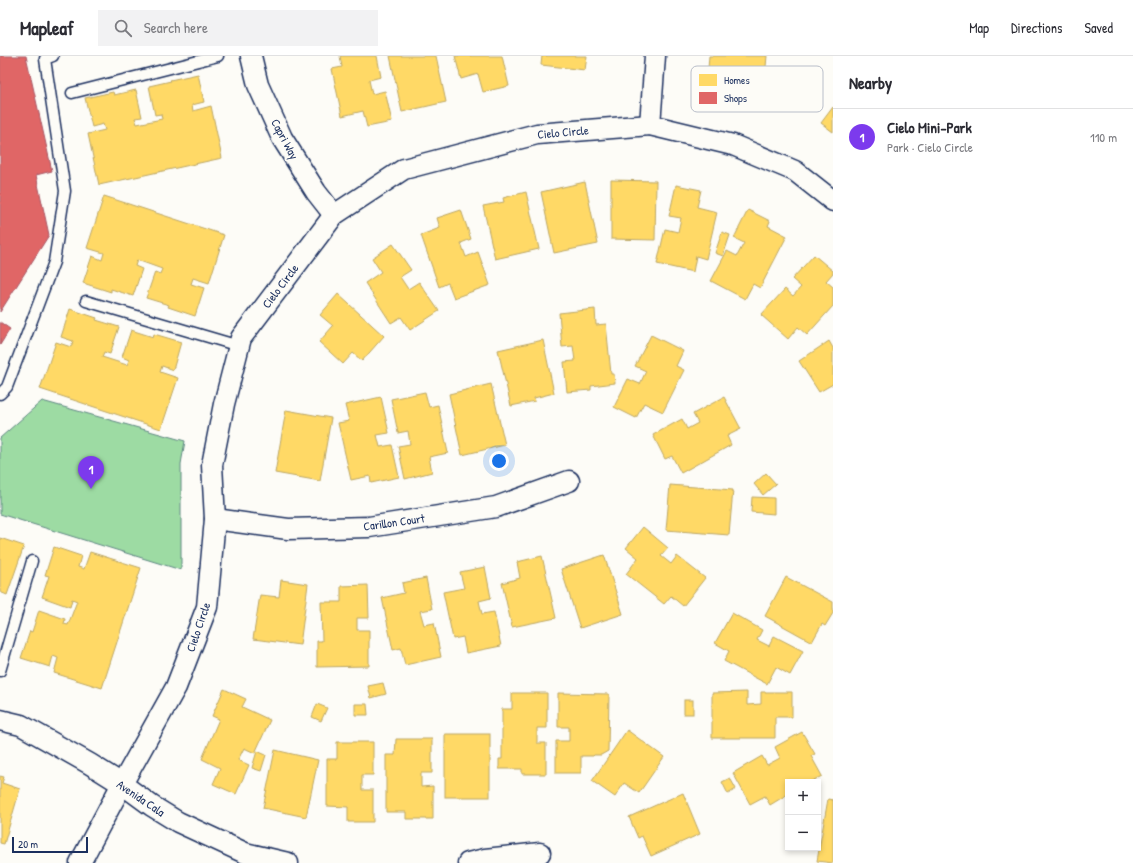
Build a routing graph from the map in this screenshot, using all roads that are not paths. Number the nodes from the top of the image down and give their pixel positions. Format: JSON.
{"nodes":[{"id":1,"x":53,"y":56,"type":"edge"},
{"id":2,"x":218,"y":56,"type":"edge"},
{"id":3,"x":251,"y":56,"type":"edge"},
{"id":4,"x":655,"y":56,"type":"edge"},
{"id":5,"x":72,"y":93,"type":"dead end"},
{"id":6,"x":650,"y":125,"type":"junction"},
{"id":7,"x":833,"y":201,"type":"edge"},
{"id":8,"x":334,"y":215,"type":"junction"},
{"id":9,"x":86,"y":301,"type":"dead end"},
{"id":10,"x":239,"y":346,"type":"junction"},
{"id":11,"x":0,"y":394,"type":"edge"},
{"id":12,"x":569,"y":481,"type":"dead end"},
{"id":13,"x":215,"y":519,"type":"junction"},
{"id":14,"x":32,"y":561,"type":"dead end"},
{"id":15,"x":0,"y":672,"type":"edge"},
{"id":16,"x":0,"y":720,"type":"edge"},
{"id":17,"x":122,"y":784,"type":"junction"},
{"id":18,"x":540,"y":853,"type":"dead end"},
{"id":19,"x":80,"y":863,"type":"edge"},
{"id":20,"x":288,"y":863,"type":"edge"},
{"id":21,"x":468,"y":863,"type":"edge"}],
"edges":[{"from":1,"to":11,"type":"lane"},
{"from":2,"to":5,"type":"lane"},
{"from":3,"to":8,"type":"street","name":"Capri Way"},
{"from":4,"to":6,"type":"street"},
{"from":6,"to":7,"type":"street","name":"Cielo Circle"},
{"from":6,"to":8,"type":"street","name":"Cielo Circle"},
{"from":8,"to":10,"type":"street","name":"Cielo Circle"},
{"from":9,"to":10,"type":"lane"},
{"from":10,"to":13,"type":"street","name":"Cielo Circle"},
{"from":12,"to":13,"type":"street","name":"Carillon Court"},
{"from":13,"to":17,"type":"street","name":"Cielo Circle"},
{"from":14,"to":15,"type":"lane"},
{"from":16,"to":17,"type":"street","name":"Avenida Cala"},
{"from":17,"to":19,"type":"street","name":"Cielo Circle"},
{"from":17,"to":20,"type":"street","name":"Avenida Cala"},
{"from":18,"to":21,"type":"street"}]}
